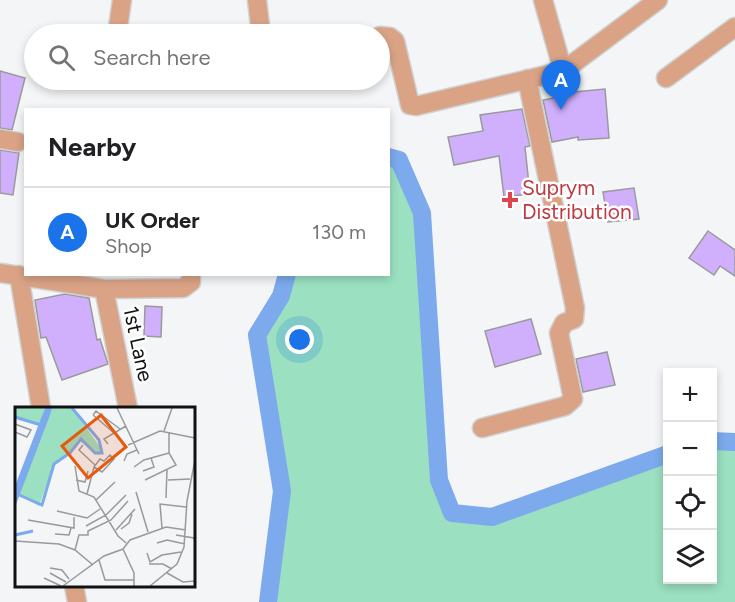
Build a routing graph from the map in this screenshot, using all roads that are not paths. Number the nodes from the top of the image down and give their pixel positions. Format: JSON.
{"nodes":[{"id":1,"x":122,"y":0,"type":"edge"},
{"id":2,"x":257,"y":0,"type":"edge"},
{"id":3,"x":543,"y":0,"type":"edge"},
{"id":4,"x":658,"y":0,"type":"edge"},
{"id":5,"x":118,"y":24,"type":"edge"},
{"id":6,"x":260,"y":24,"type":"edge"},
{"id":7,"x":735,"y":27,"type":"edge"},
{"id":8,"x":390,"y":37,"type":"edge"},
{"id":9,"x":563,"y":71,"type":"junction"},
{"id":10,"x":666,"y":78,"type":"dead end"},
{"id":11,"x":527,"y":79,"type":"junction"},
{"id":12,"x":0,"y":273,"type":"edge"},
{"id":13,"x":19,"y":275,"type":"junction"},
{"id":14,"x":24,"y":276,"type":"edge"},
{"id":15,"x":26,"y":276,"type":"edge"},
{"id":16,"x":191,"y":276,"type":"edge"},
{"id":17,"x":104,"y":288,"type":"junction"},
{"id":18,"x":41,"y":407,"type":"edge"},
{"id":19,"x":129,"y":407,"type":"edge"},
{"id":20,"x":482,"y":428,"type":"dead end"},
{"id":21,"x":74,"y":587,"type":"edge"},
{"id":22,"x":77,"y":602,"type":"edge"}],
"edges":[{"from":1,"to":5,"type":"street"},
{"from":2,"to":6,"type":"street"},
{"from":3,"to":9,"type":"street"},
{"from":4,"to":9,"type":"street"},
{"from":7,"to":10,"type":"street"},
{"from":8,"to":11,"type":"street"},
{"from":9,"to":11,"type":"street"},
{"from":11,"to":20,"type":"street"},
{"from":12,"to":13,"type":"street"},
{"from":13,"to":14,"type":"street"},
{"from":13,"to":18,"type":"street"},
{"from":15,"to":17,"type":"street"},
{"from":16,"to":17,"type":"street"},
{"from":17,"to":19,"type":"street","name":"1st Lane"},
{"from":21,"to":22,"type":"street"}]}
